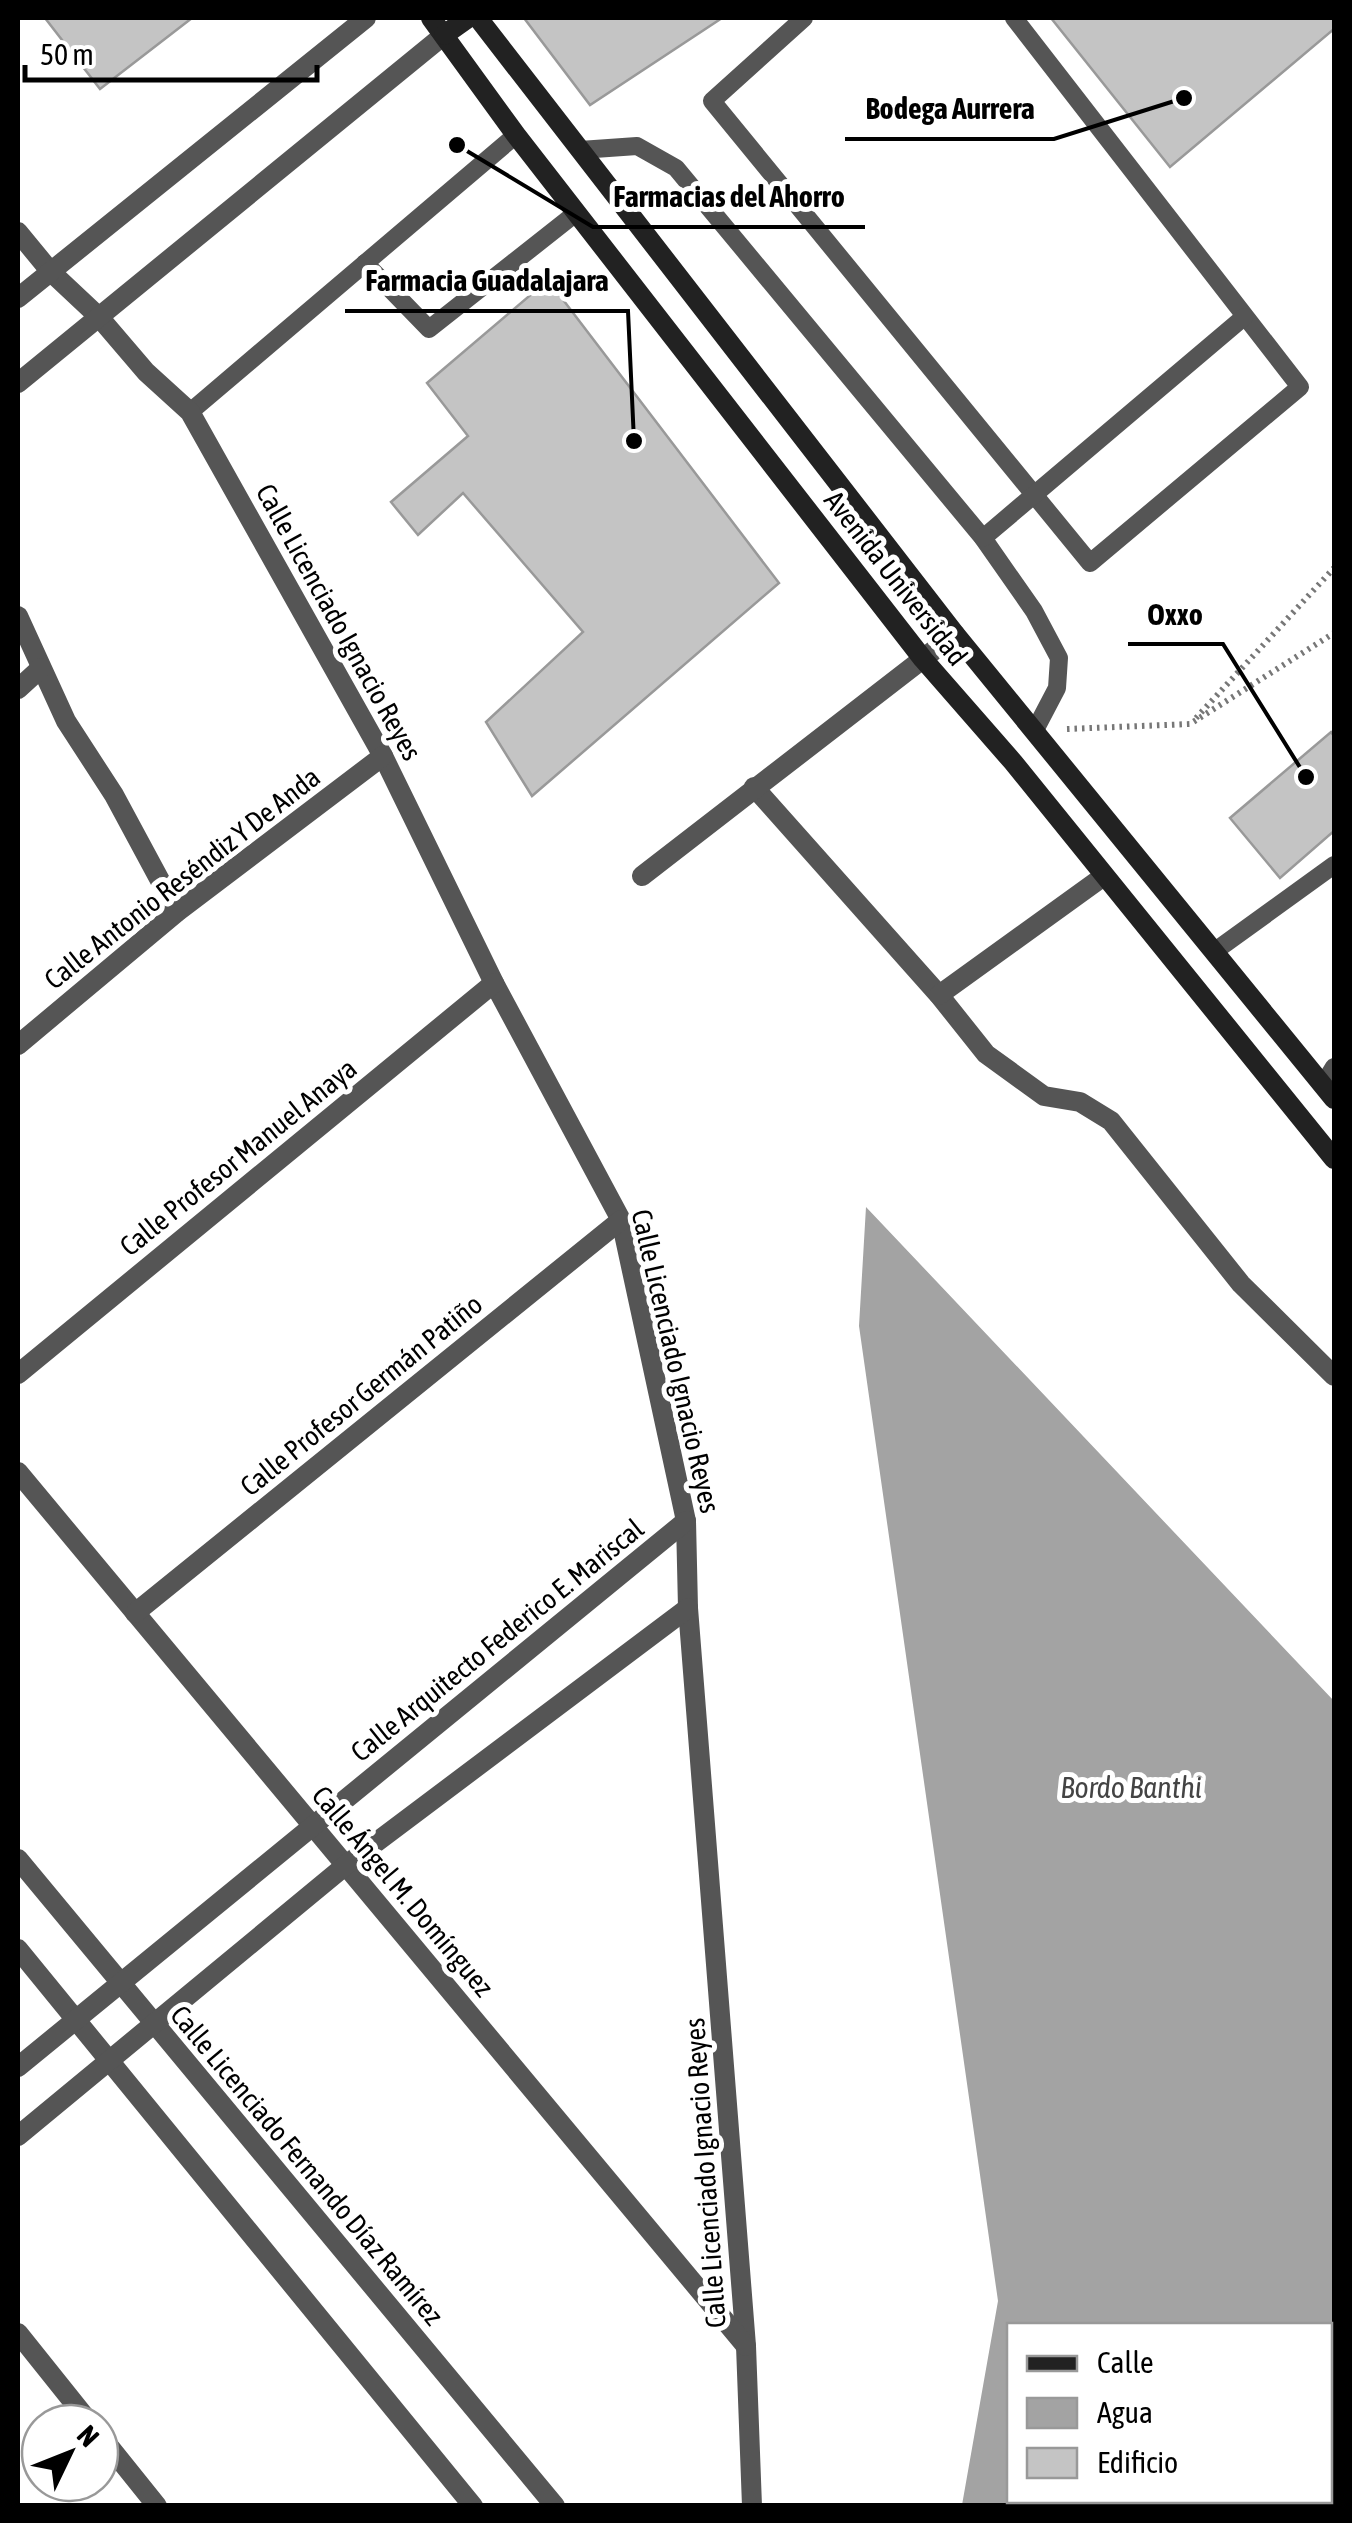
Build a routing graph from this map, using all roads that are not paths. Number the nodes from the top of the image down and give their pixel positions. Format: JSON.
{"nodes":[{"id":1,"x":366,"y":18,"type":"edge"},
{"id":2,"x":468,"y":18,"type":"edge"},
{"id":3,"x":478,"y":18,"type":"edge"},
{"id":4,"x":804,"y":18,"type":"edge"},
{"id":5,"x":1014,"y":18,"type":"edge"},
{"id":6,"x":437,"y":26,"type":"edge"},
{"id":7,"x":516,"y":135,"type":"junction"},
{"id":8,"x":580,"y":150,"type":"junction"},
{"id":9,"x":576,"y":213,"type":"junction"},
{"id":10,"x":18,"y":232,"type":"edge"},
{"id":11,"x":365,"y":262,"type":"junction"},
{"id":12,"x":50,"y":270,"type":"junction"},
{"id":13,"x":18,"y":298,"type":"edge"},
{"id":14,"x":1244,"y":317,"type":"junction"},
{"id":15,"x":99,"y":318,"type":"junction"},
{"id":16,"x":18,"y":383,"type":"edge"},
{"id":17,"x":190,"y":412,"type":"junction"},
{"id":18,"x":1033,"y":496,"type":"junction"},
{"id":19,"x":983,"y":538,"type":"junction"},
{"id":20,"x":18,"y":616,"type":"edge"},
{"id":21,"x":955,"y":634,"type":"junction"},
{"id":22,"x":923,"y":659,"type":"junction"},
{"id":23,"x":41,"y":668,"type":"junction"},
{"id":24,"x":18,"y":689,"type":"edge"},
{"id":25,"x":1036,"y":730,"type":"junction"},
{"id":26,"x":383,"y":756,"type":"junction"},
{"id":27,"x":754,"y":787,"type":"junction"},
{"id":28,"x":1334,"y":865,"type":"edge"},
{"id":29,"x":642,"y":876,"type":"dead end"},
{"id":30,"x":1104,"y":876,"type":"junction"},
{"id":31,"x":177,"y":912,"type":"junction"},
{"id":32,"x":1215,"y":952,"type":"junction"},
{"id":33,"x":494,"y":983,"type":"junction"},
{"id":34,"x":939,"y":995,"type":"junction"},
{"id":35,"x":18,"y":1045,"type":"edge"},
{"id":36,"x":1331,"y":1083,"type":"edge"},
{"id":37,"x":1334,"y":1158,"type":"edge"},
{"id":38,"x":621,"y":1220,"type":"junction"},
{"id":39,"x":18,"y":1374,"type":"edge"},
{"id":40,"x":1334,"y":1376,"type":"edge"},
{"id":41,"x":18,"y":1472,"type":"edge"},
{"id":42,"x":686,"y":1521,"type":"junction"},
{"id":43,"x":688,"y":1608,"type":"junction"},
{"id":44,"x":135,"y":1613,"type":"junction"},
{"id":45,"x":313,"y":1826,"type":"junction"},
{"id":46,"x":18,"y":1858,"type":"edge"},
{"id":47,"x":346,"y":1865,"type":"junction"},
{"id":48,"x":18,"y":1949,"type":"edge"},
{"id":49,"x":120,"y":1983,"type":"junction"},
{"id":50,"x":75,"y":2020,"type":"junction"},
{"id":51,"x":154,"y":2023,"type":"junction"},
{"id":52,"x":109,"y":2060,"type":"junction"},
{"id":53,"x":18,"y":2067,"type":"edge"},
{"id":54,"x":18,"y":2136,"type":"edge"},
{"id":55,"x":18,"y":2333,"type":"edge"},
{"id":56,"x":746,"y":2346,"type":"junction"},
{"id":57,"x":74,"y":2403,"type":"edge"},
{"id":58,"x":120,"y":2460,"type":"edge"},
{"id":59,"x":157,"y":2506,"type":"edge"},
{"id":60,"x":473,"y":2506,"type":"edge"},
{"id":61,"x":555,"y":2506,"type":"edge"},
{"id":62,"x":752,"y":2506,"type":"edge"}],
"edges":[{"from":1,"to":12,"type":"street"},
{"from":2,"to":6,"type":"main road"},
{"from":3,"to":8,"type":"main road","name":"Avenida Universidad"},
{"from":4,"to":18,"type":"lane"},
{"from":5,"to":14,"type":"lane"},
{"from":6,"to":7,"type":"main road","name":"Avenida Universidad"},
{"from":6,"to":15,"type":"street"},
{"from":7,"to":9,"type":"main road","name":"Avenida Universidad"},
{"from":7,"to":11,"type":"lane"},
{"from":8,"to":19,"type":"lane"},
{"from":8,"to":21,"type":"main road","name":"Avenida Universidad"},
{"from":9,"to":11,"type":"lane"},
{"from":9,"to":22,"type":"main road","name":"Avenida Universidad"},
{"from":10,"to":12,"type":"street","name":"Calle Licenciado Ignacio Reyes"},
{"from":11,"to":17,"type":"lane"},
{"from":12,"to":13,"type":"street"},
{"from":12,"to":15,"type":"street","name":"Calle Licenciado Ignacio Reyes"},
{"from":14,"to":18,"type":"lane"},
{"from":14,"to":18,"type":"lane"},
{"from":15,"to":16,"type":"street"},
{"from":15,"to":17,"type":"street","name":"Calle Licenciado Ignacio Reyes"},
{"from":17,"to":26,"type":"street","name":"Calle Licenciado Ignacio Reyes"},
{"from":18,"to":19,"type":"lane"},
{"from":19,"to":25,"type":"lane"},
{"from":20,"to":23,"type":"street"},
{"from":21,"to":22,"type":"street"},
{"from":21,"to":25,"type":"main road","name":"Avenida Universidad"},
{"from":22,"to":27,"type":"street"},
{"from":22,"to":30,"type":"main road","name":"Avenida Universidad"},
{"from":23,"to":24,"type":"street"},
{"from":23,"to":31,"type":"street"},
{"from":25,"to":32,"type":"main road","name":"Avenida Universidad"},
{"from":26,"to":31,"type":"street","name":"Calle Antonio Reséndiz Y De Anda"},
{"from":26,"to":33,"type":"street","name":"Calle Licenciado Ignacio Reyes"},
{"from":27,"to":29,"type":"street"},
{"from":27,"to":34,"type":"street"},
{"from":28,"to":32,"type":"lane"},
{"from":30,"to":34,"type":"street"},
{"from":30,"to":37,"type":"main road","name":"Avenida Universidad"},
{"from":31,"to":35,"type":"street","name":"Calle Antonio Reséndiz Y De Anda"},
{"from":32,"to":36,"type":"main road","name":"Avenida Universidad"},
{"from":33,"to":38,"type":"street","name":"Calle Licenciado Ignacio Reyes"},
{"from":33,"to":39,"type":"street","name":"Calle Profesor Manuel Anaya"},
{"from":34,"to":40,"type":"street"},
{"from":38,"to":42,"type":"street","name":"Calle Licenciado Ignacio Reyes"},
{"from":38,"to":44,"type":"street","name":"Calle Profesor Germán Patiño"},
{"from":41,"to":44,"type":"street","name":"Calle Ángel M. Domínguez"},
{"from":42,"to":43,"type":"street","name":"Calle Licenciado Ignacio Reyes"},
{"from":42,"to":45,"type":"street","name":"Calle Arquitecto Federico E. Mariscal"},
{"from":43,"to":47,"type":"street"},
{"from":43,"to":56,"type":"street","name":"Calle Licenciado Ignacio Reyes"},
{"from":44,"to":45,"type":"street","name":"Calle Ángel M. Domínguez"},
{"from":45,"to":47,"type":"street","name":"Calle Ángel M. Domínguez"},
{"from":45,"to":49,"type":"street","name":"Calle Arquitecto Federico E. Mariscal"},
{"from":46,"to":49,"type":"street","name":"Calle Licenciado Fernando Díaz Ramírez"},
{"from":47,"to":51,"type":"street"},
{"from":47,"to":56,"type":"street","name":"Calle Ángel M. Domínguez"},
{"from":48,"to":50,"type":"street"},
{"from":49,"to":50,"type":"street","name":"Calle Arquitecto Federico E. Mariscal"},
{"from":49,"to":51,"type":"street","name":"Calle Licenciado Fernando Díaz Ramírez"},
{"from":50,"to":52,"type":"street"},
{"from":50,"to":53,"type":"street","name":"Calle Arquitecto Federico E. Mariscal"},
{"from":51,"to":52,"type":"street"},
{"from":51,"to":61,"type":"street","name":"Calle Licenciado Fernando Díaz Ramírez"},
{"from":52,"to":54,"type":"street"},
{"from":52,"to":60,"type":"street"},
{"from":55,"to":57,"type":"street"},
{"from":56,"to":62,"type":"street","name":"Calle Licenciado Ignacio Reyes"},
{"from":58,"to":59,"type":"street"}]}
